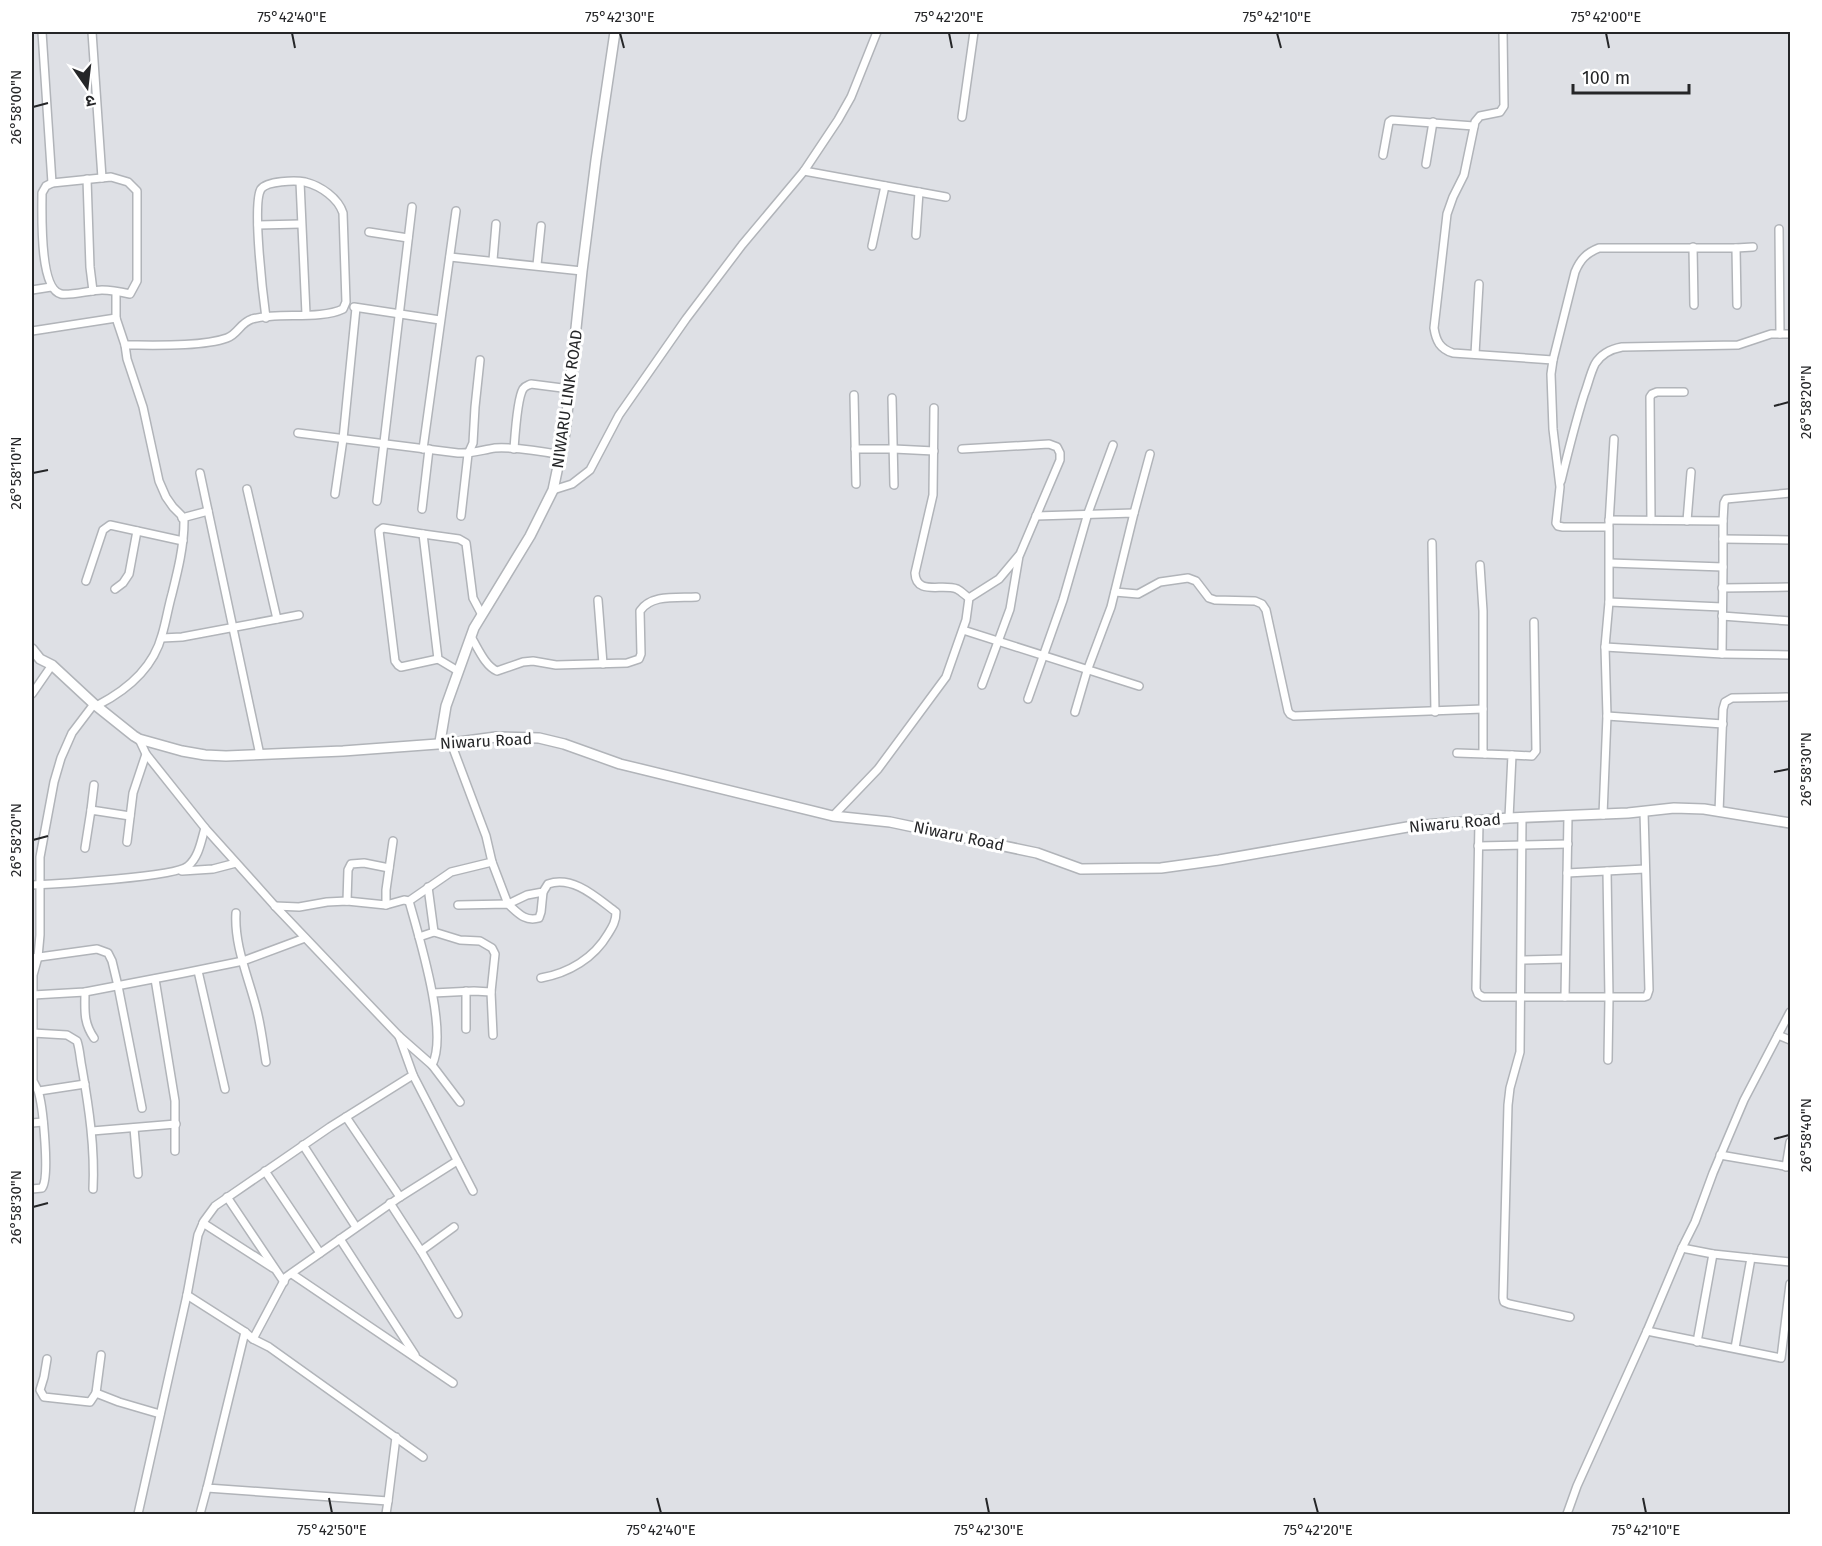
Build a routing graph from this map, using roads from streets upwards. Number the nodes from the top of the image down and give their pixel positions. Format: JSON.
{"nodes":[{"id":1,"x":42,"y":32,"type":"edge"},
{"id":2,"x":92,"y":32,"type":"edge"},
{"id":3,"x":615,"y":32,"type":"edge"},
{"id":4,"x":878,"y":32,"type":"edge"},
{"id":5,"x":975,"y":32,"type":"edge"},
{"id":6,"x":1503,"y":32,"type":"edge"},
{"id":7,"x":962,"y":117,"type":"dead end"},
{"id":8,"x":1433,"y":122,"type":"junction"},
{"id":9,"x":1474,"y":126,"type":"junction"},
{"id":10,"x":1383,"y":155,"type":"dead end"},
{"id":11,"x":1426,"y":164,"type":"dead end"},
{"id":12,"x":804,"y":171,"type":"junction"},
{"id":13,"x":102,"y":178,"type":"junction"},
{"id":14,"x":87,"y":179,"type":"junction"},
{"id":15,"x":300,"y":182,"type":"junction"},
{"id":16,"x":52,"y":183,"type":"junction"},
{"id":17,"x":885,"y":186,"type":"junction"},
{"id":18,"x":919,"y":192,"type":"junction"},
{"id":19,"x":946,"y":197,"type":"dead end"},
{"id":20,"x":412,"y":207,"type":"dead end"},
{"id":21,"x":456,"y":210,"type":"dead end"},
{"id":22,"x":301,"y":224,"type":"junction"},
{"id":23,"x":496,"y":224,"type":"dead end"},
{"id":24,"x":258,"y":225,"type":"junction"},
{"id":25,"x":541,"y":226,"type":"dead end"},
{"id":26,"x":1779,"y":229,"type":"dead end"},
{"id":27,"x":369,"y":232,"type":"dead end"},
{"id":28,"x":916,"y":235,"type":"dead end"},
{"id":29,"x":408,"y":238,"type":"junction"},
{"id":30,"x":872,"y":246,"type":"dead end"},
{"id":31,"x":1753,"y":247,"type":"dead end"},
{"id":32,"x":1693,"y":248,"type":"junction"},
{"id":33,"x":1736,"y":248,"type":"junction"},
{"id":34,"x":450,"y":257,"type":"junction"},
{"id":35,"x":493,"y":260,"type":"junction"},
{"id":36,"x":537,"y":265,"type":"junction"},
{"id":37,"x":582,"y":271,"type":"junction"},
{"id":38,"x":1479,"y":284,"type":"dead end"},
{"id":39,"x":51,"y":287,"type":"junction"},
{"id":40,"x":32,"y":290,"type":"edge"},
{"id":41,"x":93,"y":291,"type":"junction"},
{"id":42,"x":116,"y":292,"type":"junction"},
{"id":43,"x":346,"y":302,"type":"junction"},
{"id":44,"x":1694,"y":305,"type":"dead end"},
{"id":45,"x":1737,"y":305,"type":"dead end"},
{"id":46,"x":356,"y":308,"type":"junction"},
{"id":47,"x":306,"y":314,"type":"junction"},
{"id":48,"x":399,"y":314,"type":"junction"},
{"id":49,"x":117,"y":318,"type":"junction"},
{"id":50,"x":266,"y":318,"type":"junction"},
{"id":51,"x":441,"y":320,"type":"junction"},
{"id":52,"x":32,"y":331,"type":"edge"},
{"id":53,"x":1780,"y":334,"type":"junction"},
{"id":54,"x":1791,"y":334,"type":"edge"},
{"id":55,"x":125,"y":345,"type":"junction"},
{"id":56,"x":1475,"y":354,"type":"junction"},
{"id":57,"x":480,"y":360,"type":"dead end"},
{"id":58,"x":1553,"y":360,"type":"junction"},
{"id":59,"x":570,"y":389,"type":"junction"},
{"id":60,"x":1684,"y":392,"type":"dead end"},
{"id":61,"x":854,"y":395,"type":"dead end"},
{"id":62,"x":892,"y":398,"type":"dead end"},
{"id":63,"x":934,"y":408,"type":"dead end"},
{"id":64,"x":298,"y":433,"type":"dead end"},
{"id":65,"x":343,"y":438,"type":"junction"},
{"id":66,"x":1614,"y":439,"type":"dead end"},
{"id":67,"x":382,"y":444,"type":"junction"},
{"id":68,"x":1113,"y":445,"type":"dead end"},
{"id":69,"x":426,"y":449,"type":"junction"},
{"id":70,"x":514,"y":449,"type":"junction"},
{"id":71,"x":855,"y":449,"type":"junction"},
{"id":72,"x":894,"y":449,"type":"junction"},
{"id":73,"x":962,"y":449,"type":"dead end"},
{"id":74,"x":934,"y":451,"type":"junction"},
{"id":75,"x":468,"y":454,"type":"junction"},
{"id":76,"x":1150,"y":454,"type":"dead end"},
{"id":77,"x":561,"y":456,"type":"junction"},
{"id":78,"x":1691,"y":472,"type":"dead end"},
{"id":79,"x":200,"y":473,"type":"dead end"},
{"id":80,"x":856,"y":484,"type":"dead end"},
{"id":81,"x":894,"y":485,"type":"dead end"},
{"id":82,"x":1560,"y":487,"type":"junction"},
{"id":83,"x":248,"y":489,"type":"dead end"},
{"id":84,"x":554,"y":490,"type":"junction"},
{"id":85,"x":1791,"y":493,"type":"edge"},
{"id":86,"x":335,"y":494,"type":"dead end"},
{"id":87,"x":377,"y":501,"type":"dead end"},
{"id":88,"x":422,"y":509,"type":"dead end"},
{"id":89,"x":208,"y":511,"type":"junction"},
{"id":90,"x":1088,"y":513,"type":"junction"},
{"id":91,"x":1134,"y":513,"type":"junction"},
{"id":92,"x":461,"y":516,"type":"dead end"},
{"id":93,"x":1036,"y":516,"type":"junction"},
{"id":94,"x":182,"y":518,"type":"junction"},
{"id":95,"x":1651,"y":520,"type":"junction"},
{"id":96,"x":1687,"y":521,"type":"junction"},
{"id":97,"x":1723,"y":521,"type":"junction"},
{"id":98,"x":1609,"y":523,"type":"junction"},
{"id":99,"x":137,"y":531,"type":"junction"},
{"id":100,"x":423,"y":534,"type":"junction"},
{"id":101,"x":1723,"y":539,"type":"junction"},
{"id":102,"x":1791,"y":540,"type":"edge"},
{"id":103,"x":183,"y":541,"type":"junction"},
{"id":104,"x":1432,"y":543,"type":"dead end"},
{"id":105,"x":1020,"y":554,"type":"junction"},
{"id":106,"x":1610,"y":563,"type":"junction"},
{"id":107,"x":1480,"y":565,"type":"dead end"},
{"id":108,"x":1723,"y":567,"type":"junction"},
{"id":109,"x":86,"y":581,"type":"dead end"},
{"id":110,"x":1791,"y":587,"type":"edge"},
{"id":111,"x":1722,"y":588,"type":"junction"},
{"id":112,"x":115,"y":589,"type":"dead end"},
{"id":113,"x":1115,"y":592,"type":"junction"},
{"id":114,"x":696,"y":597,"type":"dead end"},
{"id":115,"x":969,"y":598,"type":"junction"},
{"id":116,"x":598,"y":600,"type":"dead end"},
{"id":117,"x":1609,"y":602,"type":"junction"},
{"id":118,"x":1722,"y":607,"type":"junction"},
{"id":119,"x":299,"y":615,"type":"dead end"},
{"id":120,"x":482,"y":615,"type":"junction"},
{"id":121,"x":1722,"y":616,"type":"junction"},
{"id":122,"x":277,"y":619,"type":"junction"},
{"id":123,"x":1791,"y":621,"type":"edge"},
{"id":124,"x":1534,"y":622,"type":"dead end"},
{"id":125,"x":233,"y":627,"type":"junction"},
{"id":126,"x":963,"y":630,"type":"junction"},
{"id":127,"x":471,"y":637,"type":"junction"},
{"id":128,"x":162,"y":638,"type":"junction"},
{"id":129,"x":997,"y":642,"type":"junction"},
{"id":130,"x":1605,"y":647,"type":"junction"},
{"id":131,"x":32,"y":649,"type":"edge"},
{"id":132,"x":1722,"y":654,"type":"junction"},
{"id":133,"x":1791,"y":655,"type":"edge"},
{"id":134,"x":1043,"y":656,"type":"junction"},
{"id":135,"x":36,"y":658,"type":"edge"},
{"id":136,"x":438,"y":659,"type":"junction"},
{"id":137,"x":603,"y":664,"type":"junction"},
{"id":138,"x":52,"y":665,"type":"junction"},
{"id":139,"x":458,"y":671,"type":"junction"},
{"id":140,"x":1087,"y":671,"type":"junction"},
{"id":141,"x":982,"y":685,"type":"dead end"},
{"id":142,"x":1139,"y":686,"type":"dead end"},
{"id":143,"x":32,"y":694,"type":"edge"},
{"id":144,"x":1786,"y":697,"type":"dead end"},
{"id":145,"x":1029,"y":699,"type":"dead end"},
{"id":146,"x":96,"y":704,"type":"junction"},
{"id":147,"x":1483,"y":709,"type":"junction"},
{"id":148,"x":1075,"y":712,"type":"dead end"},
{"id":149,"x":1435,"y":712,"type":"junction"},
{"id":150,"x":1607,"y":716,"type":"junction"},
{"id":151,"x":1723,"y":724,"type":"junction"},
{"id":152,"x":136,"y":738,"type":"junction"},
{"id":153,"x":440,"y":742,"type":"junction"},
{"id":154,"x":451,"y":743,"type":"junction"},
{"id":155,"x":1457,"y":753,"type":"dead end"},
{"id":156,"x":146,"y":754,"type":"junction"},
{"id":157,"x":1485,"y":754,"type":"junction"},
{"id":158,"x":260,"y":755,"type":"junction"},
{"id":159,"x":1512,"y":755,"type":"junction"},
{"id":160,"x":94,"y":785,"type":"dead end"},
{"id":161,"x":91,"y":810,"type":"junction"},
{"id":162,"x":1644,"y":812,"type":"junction"},
{"id":163,"x":1719,"y":812,"type":"junction"},
{"id":164,"x":1604,"y":815,"type":"junction"},
{"id":165,"x":130,"y":816,"type":"junction"},
{"id":166,"x":833,"y":816,"type":"junction"},
{"id":167,"x":1568,"y":816,"type":"junction"},
{"id":168,"x":1509,"y":818,"type":"junction"},
{"id":169,"x":1522,"y":818,"type":"junction"},
{"id":170,"x":1479,"y":821,"type":"junction"},
{"id":171,"x":1791,"y":823,"type":"edge"},
{"id":172,"x":205,"y":828,"type":"junction"},
{"id":173,"x":127,"y":842,"type":"dead end"},
{"id":174,"x":393,"y":842,"type":"dead end"},
{"id":175,"x":1522,"y":844,"type":"junction"},
{"id":176,"x":1568,"y":844,"type":"junction"},
{"id":177,"x":1478,"y":846,"type":"junction"},
{"id":178,"x":85,"y":848,"type":"dead end"},
{"id":179,"x":492,"y":862,"type":"junction"},
{"id":180,"x":236,"y":863,"type":"junction"},
{"id":181,"x":388,"y":868,"type":"junction"},
{"id":182,"x":1646,"y":869,"type":"junction"},
{"id":183,"x":179,"y":871,"type":"junction"},
{"id":184,"x":1607,"y":871,"type":"junction"},
{"id":185,"x":1567,"y":873,"type":"junction"},
{"id":186,"x":35,"y":885,"type":"edge"},
{"id":187,"x":428,"y":887,"type":"junction"},
{"id":188,"x":543,"y":892,"type":"junction"},
{"id":189,"x":409,"y":901,"type":"junction"},
{"id":190,"x":347,"y":902,"type":"junction"},
{"id":191,"x":508,"y":904,"type":"junction"},
{"id":192,"x":386,"y":905,"type":"junction"},
{"id":193,"x":458,"y":905,"type":"dead end"},
{"id":194,"x":275,"y":906,"type":"junction"},
{"id":195,"x":236,"y":913,"type":"dead end"},
{"id":196,"x":434,"y":932,"type":"junction"},
{"id":197,"x":305,"y":938,"type":"junction"},
{"id":198,"x":419,"y":938,"type":"junction"},
{"id":199,"x":35,"y":957,"type":"edge"},
{"id":200,"x":1565,"y":958,"type":"junction"},
{"id":201,"x":1522,"y":960,"type":"junction"},
{"id":202,"x":243,"y":961,"type":"junction"},
{"id":203,"x":198,"y":970,"type":"junction"},
{"id":204,"x":541,"y":978,"type":"dead end"},
{"id":205,"x":155,"y":979,"type":"junction"},
{"id":206,"x":118,"y":986,"type":"junction"},
{"id":207,"x":465,"y":991,"type":"junction"},
{"id":208,"x":85,"y":992,"type":"junction"},
{"id":209,"x":491,"y":992,"type":"junction"},
{"id":210,"x":433,"y":993,"type":"junction"},
{"id":211,"x":1522,"y":997,"type":"junction"},
{"id":212,"x":1565,"y":998,"type":"junction"},
{"id":213,"x":1609,"y":998,"type":"junction"},
{"id":214,"x":33,"y":999,"type":"edge"},
{"id":215,"x":1791,"y":1012,"type":"edge"},
{"id":216,"x":466,"y":1029,"type":"dead end"},
{"id":217,"x":33,"y":1033,"type":"edge"},
{"id":218,"x":493,"y":1035,"type":"dead end"},
{"id":219,"x":1778,"y":1035,"type":"junction"},
{"id":220,"x":399,"y":1036,"type":"junction"},
{"id":221,"x":94,"y":1038,"type":"dead end"},
{"id":222,"x":1791,"y":1040,"type":"edge"},
{"id":223,"x":1608,"y":1060,"type":"dead end"},
{"id":224,"x":266,"y":1062,"type":"dead end"},
{"id":225,"x":32,"y":1065,"type":"edge"},
{"id":226,"x":432,"y":1065,"type":"junction"},
{"id":227,"x":413,"y":1075,"type":"junction"},
{"id":228,"x":32,"y":1082,"type":"edge"},
{"id":229,"x":86,"y":1084,"type":"junction"},
{"id":230,"x":225,"y":1089,"type":"dead end"},
{"id":231,"x":39,"y":1091,"type":"junction"},
{"id":232,"x":460,"y":1102,"type":"dead end"},
{"id":233,"x":142,"y":1108,"type":"dead end"},
{"id":234,"x":346,"y":1117,"type":"junction"},
{"id":235,"x":43,"y":1122,"type":"junction"},
{"id":236,"x":32,"y":1123,"type":"edge"},
{"id":237,"x":176,"y":1124,"type":"junction"},
{"id":238,"x":134,"y":1128,"type":"junction"},
{"id":239,"x":92,"y":1131,"type":"junction"},
{"id":240,"x":1791,"y":1142,"type":"edge"},
{"id":241,"x":303,"y":1145,"type":"junction"},
{"id":242,"x":175,"y":1151,"type":"dead end"},
{"id":243,"x":1720,"y":1155,"type":"junction"},
{"id":244,"x":457,"y":1161,"type":"junction"},
{"id":245,"x":1788,"y":1167,"type":"edge"},
{"id":246,"x":266,"y":1171,"type":"junction"},
{"id":247,"x":138,"y":1174,"type":"dead end"},
{"id":248,"x":32,"y":1189,"type":"edge"},
{"id":249,"x":93,"y":1189,"type":"dead end"},
{"id":250,"x":472,"y":1191,"type":"dead end"},
{"id":251,"x":227,"y":1197,"type":"junction"},
{"id":252,"x":400,"y":1197,"type":"junction"},
{"id":253,"x":390,"y":1203,"type":"junction"},
{"id":254,"x":203,"y":1223,"type":"junction"},
{"id":255,"x":356,"y":1227,"type":"junction"},
{"id":256,"x":453,"y":1227,"type":"dead end"},
{"id":257,"x":340,"y":1239,"type":"junction"},
{"id":258,"x":1682,"y":1248,"type":"junction"},
{"id":259,"x":421,"y":1251,"type":"junction"},
{"id":260,"x":320,"y":1253,"type":"junction"},
{"id":261,"x":1713,"y":1254,"type":"junction"},
{"id":262,"x":1751,"y":1258,"type":"junction"},
{"id":263,"x":1791,"y":1262,"type":"edge"},
{"id":264,"x":276,"y":1270,"type":"junction"},
{"id":265,"x":292,"y":1274,"type":"junction"},
{"id":266,"x":284,"y":1282,"type":"junction"},
{"id":267,"x":1791,"y":1284,"type":"edge"},
{"id":268,"x":187,"y":1295,"type":"junction"},
{"id":269,"x":458,"y":1314,"type":"dead end"},
{"id":270,"x":1570,"y":1317,"type":"dead end"},
{"id":271,"x":1647,"y":1331,"type":"junction"},
{"id":272,"x":245,"y":1332,"type":"junction"},
{"id":273,"x":253,"y":1339,"type":"junction"},
{"id":274,"x":1697,"y":1342,"type":"junction"},
{"id":275,"x":1735,"y":1348,"type":"junction"},
{"id":276,"x":101,"y":1355,"type":"dead end"},
{"id":277,"x":1781,"y":1358,"type":"junction"},
{"id":278,"x":47,"y":1359,"type":"dead end"},
{"id":279,"x":418,"y":1359,"type":"junction"},
{"id":280,"x":1791,"y":1360,"type":"edge"},
{"id":281,"x":453,"y":1383,"type":"dead end"},
{"id":282,"x":96,"y":1393,"type":"junction"},
{"id":283,"x":160,"y":1414,"type":"junction"},
{"id":284,"x":396,"y":1437,"type":"junction"},
{"id":285,"x":423,"y":1457,"type":"dead end"},
{"id":286,"x":207,"y":1488,"type":"junction"},
{"id":287,"x":388,"y":1501,"type":"junction"},
{"id":288,"x":138,"y":1515,"type":"edge"},
{"id":289,"x":200,"y":1515,"type":"edge"},
{"id":290,"x":386,"y":1515,"type":"edge"},
{"id":291,"x":1567,"y":1515,"type":"edge"}],
"edges":[{"from":1,"to":16,"type":"street"},
{"from":2,"to":13,"type":"street"},
{"from":3,"to":37,"type":"street","name":"NIWARU LINK ROAD"},
{"from":4,"to":12,"type":"street"},
{"from":5,"to":7,"type":"street"},
{"from":6,"to":9,"type":"street"},
{"from":8,"to":9,"type":"street"},
{"from":8,"to":10,"type":"street"},
{"from":8,"to":11,"type":"street"},
{"from":9,"to":56,"type":"street"},
{"from":12,"to":17,"type":"street"},
{"from":12,"to":84,"type":"street"},
{"from":13,"to":14,"type":"street"},
{"from":13,"to":42,"type":"street"},
{"from":14,"to":16,"type":"street"},
{"from":14,"to":41,"type":"street"},
{"from":15,"to":22,"type":"street"},
{"from":15,"to":24,"type":"street"},
{"from":15,"to":43,"type":"street"},
{"from":16,"to":39,"type":"street"},
{"from":17,"to":18,"type":"street"},
{"from":17,"to":30,"type":"street"},
{"from":18,"to":19,"type":"street"},
{"from":18,"to":28,"type":"street"},
{"from":20,"to":29,"type":"street"},
{"from":21,"to":34,"type":"street"},
{"from":22,"to":24,"type":"street"},
{"from":22,"to":47,"type":"street"},
{"from":23,"to":35,"type":"street"},
{"from":24,"to":50,"type":"street"},
{"from":25,"to":36,"type":"street"},
{"from":26,"to":53,"type":"street"},
{"from":27,"to":29,"type":"street"},
{"from":29,"to":48,"type":"street"},
{"from":31,"to":33,"type":"street"},
{"from":32,"to":33,"type":"street"},
{"from":32,"to":44,"type":"street"},
{"from":32,"to":58,"type":"street"},
{"from":33,"to":45,"type":"street"},
{"from":34,"to":35,"type":"street"},
{"from":34,"to":51,"type":"street"},
{"from":35,"to":36,"type":"street"},
{"from":36,"to":37,"type":"street"},
{"from":37,"to":59,"type":"street","name":"NIWARU LINK ROAD"},
{"from":38,"to":56,"type":"street"},
{"from":39,"to":40,"type":"street"},
{"from":39,"to":41,"type":"street"},
{"from":41,"to":42,"type":"street"},
{"from":42,"to":49,"type":"street"},
{"from":43,"to":46,"type":"street"},
{"from":43,"to":47,"type":"street"},
{"from":46,"to":48,"type":"street"},
{"from":46,"to":65,"type":"street"},
{"from":47,"to":50,"type":"street"},
{"from":48,"to":51,"type":"street"},
{"from":48,"to":67,"type":"street"},
{"from":49,"to":52,"type":"street"},
{"from":49,"to":55,"type":"street"},
{"from":50,"to":55,"type":"street"},
{"from":51,"to":69,"type":"street"},
{"from":53,"to":54,"type":"street"},
{"from":53,"to":82,"type":"street"},
{"from":55,"to":94,"type":"street"},
{"from":56,"to":58,"type":"street"},
{"from":57,"to":75,"type":"street"},
{"from":58,"to":82,"type":"street"},
{"from":59,"to":70,"type":"street"},
{"from":59,"to":77,"type":"street","name":"NIWARU LINK ROAD"},
{"from":60,"to":95,"type":"street"},
{"from":61,"to":71,"type":"street"},
{"from":62,"to":72,"type":"street"},
{"from":63,"to":74,"type":"street"},
{"from":64,"to":65,"type":"street"},
{"from":65,"to":67,"type":"street"},
{"from":65,"to":86,"type":"street"},
{"from":66,"to":98,"type":"street"},
{"from":67,"to":69,"type":"street"},
{"from":67,"to":87,"type":"street"},
{"from":68,"to":90,"type":"street"},
{"from":69,"to":75,"type":"street"},
{"from":69,"to":88,"type":"street"},
{"from":70,"to":75,"type":"street"},
{"from":70,"to":77,"type":"street"},
{"from":71,"to":72,"type":"street"},
{"from":71,"to":80,"type":"street"},
{"from":72,"to":74,"type":"street"},
{"from":72,"to":81,"type":"street"},
{"from":73,"to":93,"type":"street"},
{"from":74,"to":115,"type":"street"},
{"from":75,"to":92,"type":"street"},
{"from":76,"to":91,"type":"street"},
{"from":77,"to":84,"type":"street","name":"NIWARU LINK ROAD"},
{"from":78,"to":96,"type":"street"},
{"from":79,"to":89,"type":"street"},
{"from":82,"to":98,"type":"street"},
{"from":83,"to":122,"type":"street"},
{"from":84,"to":120,"type":"street","name":"NIWARU LINK ROAD"},
{"from":85,"to":97,"type":"street"},
{"from":89,"to":94,"type":"street"},
{"from":89,"to":125,"type":"street"},
{"from":90,"to":91,"type":"street"},
{"from":90,"to":93,"type":"street"},
{"from":90,"to":134,"type":"street"},
{"from":91,"to":113,"type":"street"},
{"from":93,"to":105,"type":"street"},
{"from":94,"to":103,"type":"street"},
{"from":95,"to":96,"type":"street"},
{"from":95,"to":98,"type":"street"},
{"from":96,"to":97,"type":"street"},
{"from":97,"to":101,"type":"street"},
{"from":98,"to":106,"type":"street"},
{"from":99,"to":103,"type":"street"},
{"from":99,"to":109,"type":"street"},
{"from":99,"to":112,"type":"street"},
{"from":100,"to":120,"type":"street"},
{"from":100,"to":136,"type":"street"},
{"from":100,"to":136,"type":"street"},
{"from":101,"to":102,"type":"street"},
{"from":101,"to":108,"type":"street"},
{"from":103,"to":128,"type":"street"},
{"from":104,"to":149,"type":"street"},
{"from":105,"to":115,"type":"street"},
{"from":105,"to":129,"type":"street"},
{"from":106,"to":108,"type":"street"},
{"from":106,"to":117,"type":"street"},
{"from":107,"to":147,"type":"street"},
{"from":108,"to":111,"type":"street"},
{"from":110,"to":111,"type":"street"},
{"from":111,"to":118,"type":"street"},
{"from":113,"to":140,"type":"street"},
{"from":113,"to":149,"type":"street"},
{"from":114,"to":137,"type":"street"},
{"from":115,"to":126,"type":"street"},
{"from":116,"to":137,"type":"street"},
{"from":117,"to":118,"type":"street"},
{"from":117,"to":130,"type":"street"},
{"from":118,"to":121,"type":"street"},
{"from":119,"to":122,"type":"street"},
{"from":120,"to":127,"type":"street","name":"NIWARU LINK ROAD"},
{"from":121,"to":123,"type":"street"},
{"from":121,"to":132,"type":"street"},
{"from":122,"to":125,"type":"street"},
{"from":124,"to":159,"type":"street"},
{"from":125,"to":128,"type":"street"},
{"from":125,"to":158,"type":"street"},
{"from":126,"to":129,"type":"street"},
{"from":126,"to":166,"type":"street"},
{"from":127,"to":137,"type":"street"},
{"from":127,"to":139,"type":"street","name":"NIWARU LINK ROAD"},
{"from":128,"to":146,"type":"street"},
{"from":129,"to":134,"type":"street"},
{"from":129,"to":141,"type":"street"},
{"from":130,"to":132,"type":"street"},
{"from":130,"to":150,"type":"street"},
{"from":131,"to":135,"type":"street"},
{"from":132,"to":133,"type":"street"},
{"from":134,"to":140,"type":"street"},
{"from":134,"to":145,"type":"street"},
{"from":135,"to":138,"type":"street"},
{"from":136,"to":139,"type":"street"},
{"from":138,"to":143,"type":"street"},
{"from":138,"to":146,"type":"street"},
{"from":139,"to":153,"type":"street","name":"NIWARU LINK ROAD"},
{"from":140,"to":142,"type":"street"},
{"from":140,"to":148,"type":"street"},
{"from":144,"to":151,"type":"street"},
{"from":146,"to":152,"type":"street"},
{"from":146,"to":186,"type":"street"},
{"from":147,"to":149,"type":"street"},
{"from":147,"to":157,"type":"street"},
{"from":150,"to":151,"type":"street"},
{"from":150,"to":164,"type":"street"},
{"from":151,"to":163,"type":"street"},
{"from":152,"to":156,"type":"street"},
{"from":152,"to":158,"type":"street","name":"Niwaru Road"},
{"from":153,"to":154,"type":"street","name":"Niwaru Road"},
{"from":153,"to":158,"type":"street","name":"Niwaru Road"},
{"from":154,"to":166,"type":"street","name":"Niwaru Road"},
{"from":154,"to":179,"type":"street"},
{"from":155,"to":157,"type":"street"},
{"from":156,"to":165,"type":"street"},
{"from":156,"to":172,"type":"street"},
{"from":157,"to":159,"type":"street"},
{"from":159,"to":168,"type":"street"},
{"from":160,"to":161,"type":"street"},
{"from":161,"to":165,"type":"street"},
{"from":161,"to":178,"type":"street"},
{"from":162,"to":163,"type":"street","name":"Niwaru Road"},
{"from":162,"to":164,"type":"street","name":"Niwaru Road"},
{"from":162,"to":182,"type":"street"},
{"from":163,"to":171,"type":"street","name":"Niwaru Road"},
{"from":164,"to":167,"type":"street","name":"Niwaru Road"},
{"from":165,"to":173,"type":"street"},
{"from":166,"to":170,"type":"street","name":"Niwaru Road"},
{"from":167,"to":169,"type":"street","name":"Niwaru Road"},
{"from":167,"to":176,"type":"street"},
{"from":168,"to":169,"type":"street","name":"Niwaru Road"},
{"from":168,"to":170,"type":"street","name":"Niwaru Road"},
{"from":169,"to":175,"type":"street"},
{"from":170,"to":177,"type":"street"},
{"from":172,"to":180,"type":"street"},
{"from":172,"to":183,"type":"street"},
{"from":174,"to":181,"type":"street"},
{"from":175,"to":176,"type":"street"},
{"from":175,"to":177,"type":"street"},
{"from":175,"to":201,"type":"street"},
{"from":176,"to":185,"type":"street"},
{"from":177,"to":211,"type":"street"},
{"from":179,"to":187,"type":"street"},
{"from":179,"to":191,"type":"street"},
{"from":180,"to":183,"type":"street"},
{"from":180,"to":194,"type":"street"},
{"from":181,"to":190,"type":"street"},
{"from":181,"to":192,"type":"street"},
{"from":182,"to":184,"type":"street"},
{"from":182,"to":213,"type":"street"},
{"from":183,"to":186,"type":"street"},
{"from":184,"to":185,"type":"street"},
{"from":184,"to":213,"type":"street"},
{"from":185,"to":200,"type":"street"},
{"from":186,"to":199,"type":"street"},
{"from":187,"to":189,"type":"street"},
{"from":187,"to":196,"type":"street"},
{"from":188,"to":191,"type":"street"},
{"from":188,"to":191,"type":"street"},
{"from":188,"to":204,"type":"street"},
{"from":189,"to":192,"type":"street"},
{"from":189,"to":198,"type":"street"},
{"from":190,"to":192,"type":"street"},
{"from":190,"to":194,"type":"street"},
{"from":191,"to":193,"type":"street"},
{"from":194,"to":197,"type":"street"},
{"from":195,"to":202,"type":"street"},
{"from":196,"to":198,"type":"street"},
{"from":196,"to":209,"type":"street"},
{"from":197,"to":202,"type":"street"},
{"from":197,"to":220,"type":"street"},
{"from":198,"to":210,"type":"street"},
{"from":199,"to":206,"type":"street"},
{"from":199,"to":214,"type":"street"},
{"from":200,"to":201,"type":"street"},
{"from":200,"to":212,"type":"street"},
{"from":201,"to":211,"type":"street"},
{"from":202,"to":203,"type":"street"},
{"from":202,"to":224,"type":"street"},
{"from":203,"to":205,"type":"street"},
{"from":203,"to":230,"type":"street"},
{"from":205,"to":206,"type":"street"},
{"from":205,"to":237,"type":"street"},
{"from":206,"to":208,"type":"street"},
{"from":206,"to":233,"type":"street"},
{"from":207,"to":209,"type":"street"},
{"from":207,"to":210,"type":"street"},
{"from":207,"to":216,"type":"street"},
{"from":208,"to":214,"type":"street"},
{"from":208,"to":221,"type":"street"},
{"from":209,"to":218,"type":"street"},
{"from":210,"to":226,"type":"street"},
{"from":211,"to":212,"type":"street"},
{"from":211,"to":270,"type":"street"},
{"from":212,"to":213,"type":"street"},
{"from":213,"to":223,"type":"street"},
{"from":214,"to":217,"type":"street"},
{"from":215,"to":219,"type":"street"},
{"from":217,"to":225,"type":"street"},
{"from":217,"to":229,"type":"street"},
{"from":219,"to":222,"type":"street"},
{"from":219,"to":243,"type":"street"},
{"from":220,"to":226,"type":"street"},
{"from":220,"to":227,"type":"street"},
{"from":225,"to":228,"type":"street"},
{"from":226,"to":232,"type":"street"},
{"from":227,"to":234,"type":"street"},
{"from":227,"to":244,"type":"street"},
{"from":228,"to":231,"type":"street"},
{"from":229,"to":231,"type":"street"},
{"from":229,"to":239,"type":"street"},
{"from":231,"to":235,"type":"street"},
{"from":234,"to":241,"type":"street"},
{"from":234,"to":252,"type":"street"},
{"from":235,"to":236,"type":"street"},
{"from":235,"to":248,"type":"street"},
{"from":237,"to":238,"type":"street"},
{"from":237,"to":242,"type":"street"},
{"from":238,"to":239,"type":"street"},
{"from":238,"to":247,"type":"street"},
{"from":239,"to":249,"type":"street"},
{"from":240,"to":245,"type":"street"},
{"from":241,"to":246,"type":"street"},
{"from":241,"to":255,"type":"street"},
{"from":243,"to":245,"type":"street"},
{"from":243,"to":258,"type":"street"},
{"from":244,"to":250,"type":"street"},
{"from":244,"to":252,"type":"street"},
{"from":246,"to":251,"type":"street"},
{"from":246,"to":260,"type":"street"},
{"from":251,"to":254,"type":"street"},
{"from":251,"to":264,"type":"street"},
{"from":252,"to":253,"type":"street"},
{"from":253,"to":255,"type":"street"},
{"from":253,"to":259,"type":"street"},
{"from":254,"to":264,"type":"street"},
{"from":254,"to":268,"type":"street"},
{"from":255,"to":257,"type":"street"},
{"from":256,"to":259,"type":"street"},
{"from":257,"to":260,"type":"street"},
{"from":257,"to":279,"type":"street"},
{"from":258,"to":261,"type":"street"},
{"from":258,"to":271,"type":"street"},
{"from":259,"to":269,"type":"street"},
{"from":260,"to":265,"type":"street"},
{"from":261,"to":262,"type":"street"},
{"from":261,"to":274,"type":"street"},
{"from":262,"to":263,"type":"street"},
{"from":262,"to":275,"type":"street"},
{"from":264,"to":266,"type":"street"},
{"from":265,"to":266,"type":"street"},
{"from":265,"to":279,"type":"street"},
{"from":266,"to":273,"type":"street"},
{"from":267,"to":277,"type":"street"},
{"from":268,"to":272,"type":"street"},
{"from":268,"to":283,"type":"street"},
{"from":271,"to":274,"type":"street"},
{"from":271,"to":291,"type":"street"},
{"from":272,"to":273,"type":"street"},
{"from":272,"to":286,"type":"street"},
{"from":273,"to":284,"type":"street"},
{"from":274,"to":275,"type":"street"},
{"from":275,"to":277,"type":"street"},
{"from":276,"to":282,"type":"street"},
{"from":277,"to":280,"type":"street"},
{"from":278,"to":282,"type":"street"},
{"from":279,"to":281,"type":"street"},
{"from":282,"to":283,"type":"street"},
{"from":283,"to":288,"type":"street"},
{"from":284,"to":285,"type":"street"},
{"from":284,"to":287,"type":"street"},
{"from":286,"to":287,"type":"street"},
{"from":286,"to":289,"type":"street"},
{"from":287,"to":290,"type":"street"}]}
